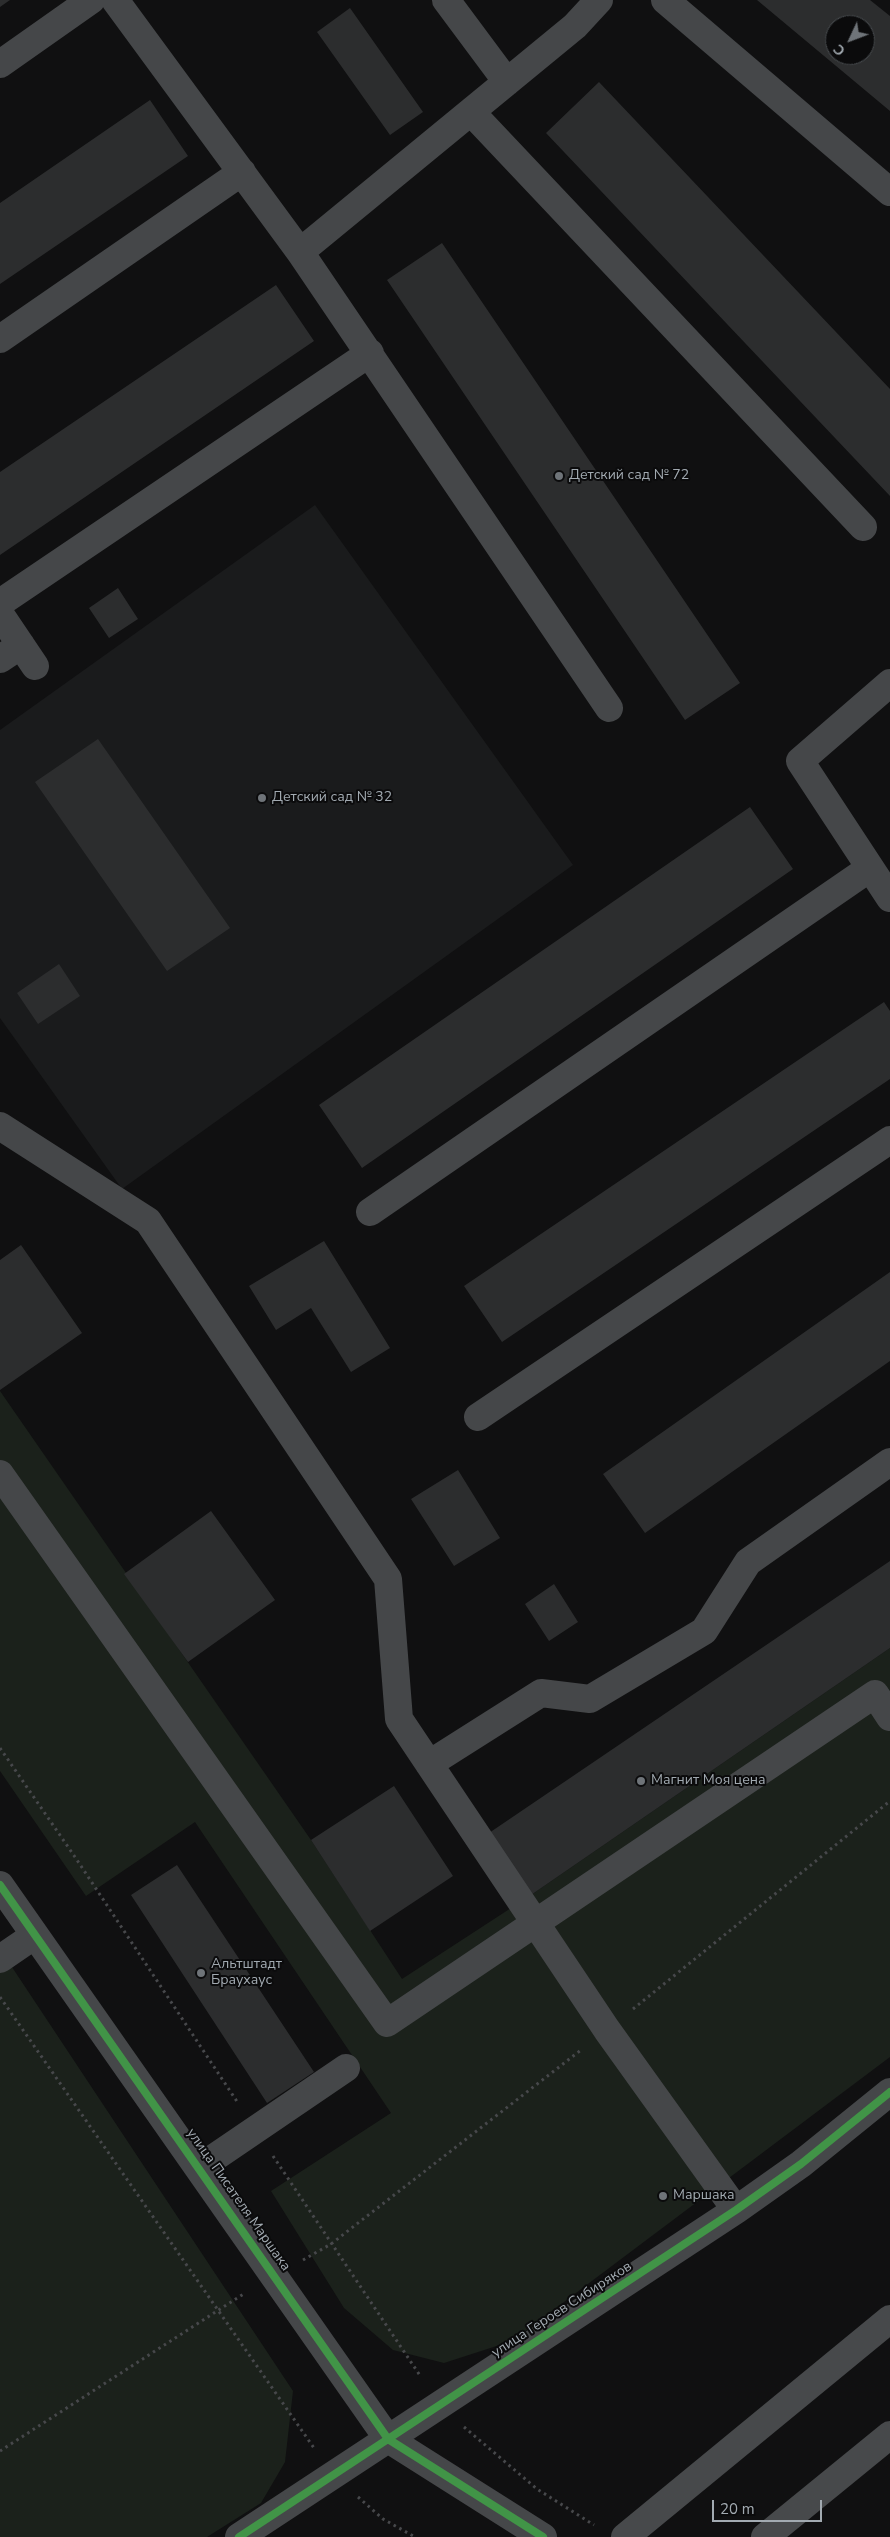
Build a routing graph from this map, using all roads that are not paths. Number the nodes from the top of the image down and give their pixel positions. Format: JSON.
{"nodes":[{"id":1,"x":91,"y":0,"type":"edge"},
{"id":2,"x":114,"y":0,"type":"edge"},
{"id":3,"x":446,"y":0,"type":"edge"},
{"id":4,"x":599,"y":0,"type":"edge"},
{"id":5,"x":665,"y":0,"type":"edge"},
{"id":6,"x":0,"y":64,"type":"edge"},
{"id":7,"x":507,"y":82,"type":"junction"},
{"id":8,"x":471,"y":112,"type":"junction"},
{"id":9,"x":242,"y":172,"type":"junction"},
{"id":10,"x":890,"y":192,"type":"edge"},
{"id":11,"x":300,"y":252,"type":"junction"},
{"id":12,"x":0,"y":339,"type":"edge"},
{"id":13,"x":370,"y":354,"type":"junction"},
{"id":14,"x":863,"y":527,"type":"dead end"},
{"id":15,"x":0,"y":603,"type":"edge"},
{"id":16,"x":0,"y":614,"type":"edge"},
{"id":17,"x":19,"y":657,"type":"edge"},
{"id":18,"x":890,"y":683,"type":"edge"},
{"id":19,"x":609,"y":708,"type":"dead end"},
{"id":20,"x":870,"y":868,"type":"junction"},
{"id":21,"x":890,"y":898,"type":"edge"},
{"id":22,"x":0,"y":1126,"type":"edge"},
{"id":23,"x":890,"y":1140,"type":"edge"},
{"id":24,"x":370,"y":1212,"type":"dead end"},
{"id":25,"x":478,"y":1417,"type":"dead end"},
{"id":26,"x":890,"y":1462,"type":"edge"},
{"id":27,"x":0,"y":1474,"type":"edge"},
{"id":28,"x":890,"y":1717,"type":"edge"},
{"id":29,"x":430,"y":1764,"type":"junction"},
{"id":30,"x":0,"y":1885,"type":"edge"},
{"id":31,"x":536,"y":1923,"type":"junction"},
{"id":32,"x":35,"y":1935,"type":"junction"},
{"id":33,"x":0,"y":1959,"type":"edge"},
{"id":34,"x":346,"y":2068,"type":"dead end"},
{"id":35,"x":890,"y":2092,"type":"edge"},
{"id":36,"x":200,"y":2168,"type":"junction"},
{"id":37,"x":736,"y":2210,"type":"junction"},
{"id":38,"x":890,"y":2319,"type":"edge"},
{"id":39,"x":890,"y":2435,"type":"edge"},
{"id":40,"x":388,"y":2439,"type":"junction"},
{"id":41,"x":239,"y":2537,"type":"edge"},
{"id":42,"x":543,"y":2537,"type":"edge"},
{"id":43,"x":626,"y":2537,"type":"edge"},
{"id":44,"x":766,"y":2537,"type":"edge"}],
"edges":[{"from":1,"to":6,"type":"street"},
{"from":2,"to":9,"type":"street"},
{"from":3,"to":7,"type":"street"},
{"from":4,"to":7,"type":"street"},
{"from":5,"to":10,"type":"street"},
{"from":7,"to":8,"type":"street"},
{"from":8,"to":11,"type":"street"},
{"from":8,"to":14,"type":"street"},
{"from":9,"to":11,"type":"street"},
{"from":9,"to":12,"type":"street"},
{"from":11,"to":13,"type":"street"},
{"from":13,"to":15,"type":"street"},
{"from":13,"to":19,"type":"street"},
{"from":16,"to":17,"type":"street"},
{"from":18,"to":20,"type":"street"},
{"from":20,"to":21,"type":"street"},
{"from":20,"to":24,"type":"street"},
{"from":22,"to":29,"type":"street"},
{"from":23,"to":25,"type":"street"},
{"from":26,"to":29,"type":"street"},
{"from":27,"to":31,"type":"street"},
{"from":28,"to":31,"type":"street"},
{"from":29,"to":31,"type":"street"},
{"from":30,"to":32,"type":"street","name":"улица Писателя Маршака"},
{"from":31,"to":37,"type":"street"},
{"from":32,"to":33,"type":"street"},
{"from":32,"to":36,"type":"street","name":"улица Писателя Маршака"},
{"from":34,"to":36,"type":"street"},
{"from":35,"to":37,"type":"street","name":"улица Героев Сибиряков"},
{"from":36,"to":40,"type":"street","name":"улица Писателя Маршака"},
{"from":37,"to":40,"type":"street","name":"улица Героев Сибиряков"},
{"from":38,"to":43,"type":"highway"},
{"from":39,"to":44,"type":"highway"},
{"from":40,"to":41,"type":"street","name":"улица Героев Сибиряков"},
{"from":40,"to":42,"type":"street","name":"улица Писателя Маршака"}]}
